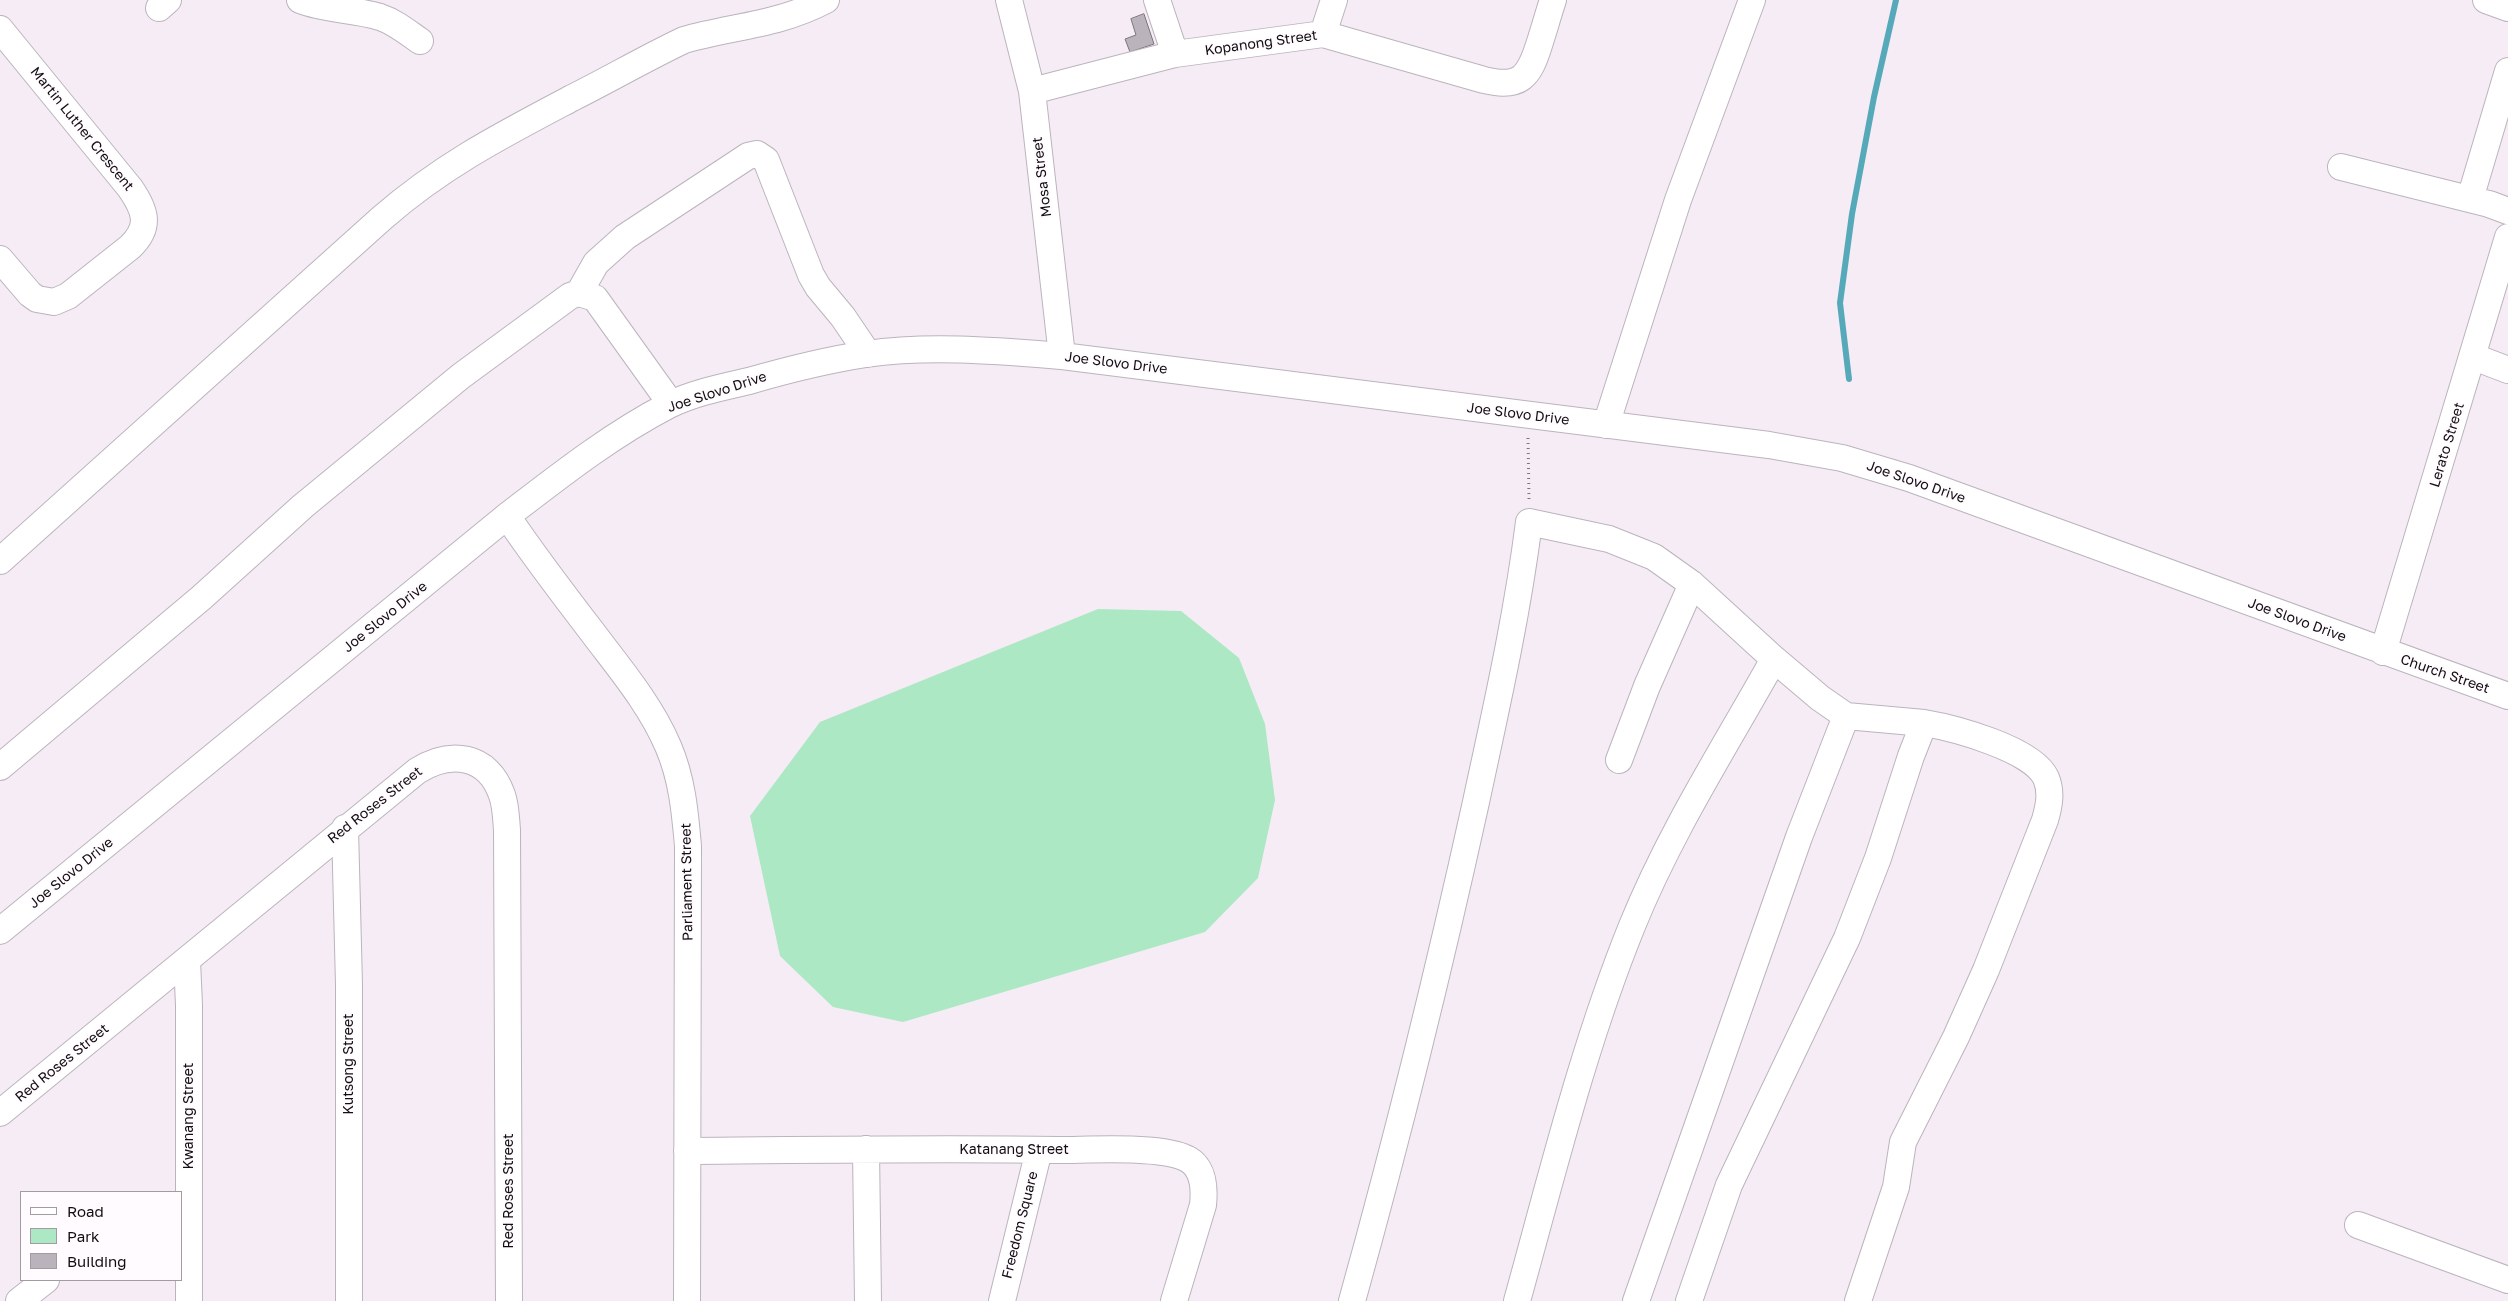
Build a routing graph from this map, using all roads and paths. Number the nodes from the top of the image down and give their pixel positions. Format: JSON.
{"nodes":[{"id":1,"x":300,"y":0,"type":"edge"},
{"id":2,"x":826,"y":0,"type":"edge"},
{"id":3,"x":1009,"y":0,"type":"edge"},
{"id":4,"x":1157,"y":0,"type":"edge"},
{"id":5,"x":1334,"y":0,"type":"edge"},
{"id":6,"x":1553,"y":0,"type":"edge"},
{"id":7,"x":1752,"y":0,"type":"edge"},
{"id":8,"x":2486,"y":0,"type":"edge"},
{"id":9,"x":2508,"y":8,"type":"edge"},
{"id":10,"x":0,"y":29,"type":"edge"},
{"id":11,"x":1323,"y":34,"type":"junction"},
{"id":12,"x":420,"y":41,"type":"dead end"},
{"id":13,"x":1175,"y":54,"type":"junction"},
{"id":14,"x":2508,"y":71,"type":"edge"},
{"id":15,"x":1032,"y":92,"type":"junction"},
{"id":16,"x":2341,"y":167,"type":"dead end"},
{"id":17,"x":2470,"y":199,"type":"junction"},
{"id":18,"x":2508,"y":211,"type":"edge"},
{"id":19,"x":2508,"y":238,"type":"edge"},
{"id":20,"x":0,"y":259,"type":"edge"},
{"id":21,"x":579,"y":293,"type":"junction"},
{"id":22,"x":868,"y":354,"type":"junction"},
{"id":23,"x":1062,"y":356,"type":"junction"},
{"id":24,"x":2474,"y":357,"type":"junction"},
{"id":25,"x":2508,"y":370,"type":"edge"},
{"id":26,"x":671,"y":404,"type":"junction"},
{"id":27,"x":1528,"y":415,"type":"junction"},
{"id":28,"x":1606,"y":425,"type":"junction"},
{"id":29,"x":507,"y":516,"type":"junction"},
{"id":30,"x":1529,"y":522,"type":"junction"},
{"id":31,"x":0,"y":561,"type":"edge"},
{"id":32,"x":1692,"y":584,"type":"junction"},
{"id":33,"x":2383,"y":652,"type":"junction"},
{"id":34,"x":1774,"y":659,"type":"junction"},
{"id":35,"x":2508,"y":696,"type":"edge"},
{"id":36,"x":1846,"y":716,"type":"junction"},
{"id":37,"x":1924,"y":723,"type":"junction"},
{"id":38,"x":1618,"y":760,"type":"dead end"},
{"id":39,"x":0,"y":767,"type":"edge"},
{"id":40,"x":345,"y":828,"type":"junction"},
{"id":41,"x":0,"y":931,"type":"edge"},
{"id":42,"x":187,"y":961,"type":"junction"},
{"id":43,"x":0,"y":1113,"type":"edge"},
{"id":44,"x":866,"y":1149,"type":"junction"},
{"id":45,"x":1039,"y":1150,"type":"junction"},
{"id":46,"x":687,"y":1151,"type":"junction"},
{"id":47,"x":2358,"y":1225,"type":"dead end"},
{"id":48,"x":185,"y":1229,"type":"edge"},
{"id":49,"x":2508,"y":1280,"type":"edge"},
{"id":50,"x":45,"y":1281,"type":"edge"},
{"id":51,"x":19,"y":1301,"type":"edge"},
{"id":52,"x":189,"y":1301,"type":"edge"},
{"id":53,"x":349,"y":1301,"type":"edge"},
{"id":54,"x":509,"y":1301,"type":"edge"},
{"id":55,"x":687,"y":1301,"type":"edge"},
{"id":56,"x":868,"y":1301,"type":"edge"},
{"id":57,"x":1002,"y":1301,"type":"edge"},
{"id":58,"x":1174,"y":1301,"type":"edge"},
{"id":59,"x":1352,"y":1301,"type":"edge"},
{"id":60,"x":1517,"y":1301,"type":"edge"},
{"id":61,"x":1636,"y":1301,"type":"edge"},
{"id":62,"x":1689,"y":1301,"type":"edge"},
{"id":63,"x":1858,"y":1301,"type":"edge"}],
"edges":[{"from":1,"to":12,"type":"street"},
{"from":2,"to":31,"type":"street"},
{"from":3,"to":15,"type":"street","name":"Mosa Street"},
{"from":4,"to":13,"type":"street"},
{"from":5,"to":11,"type":"street"},
{"from":6,"to":11,"type":"street","name":"Kopanong Street"},
{"from":7,"to":28,"type":"street"},
{"from":8,"to":9,"type":"street"},
{"from":10,"to":20,"type":"street","name":"Martin Luther Crescent"},
{"from":11,"to":13,"type":"street","name":"Kopanong Street"},
{"from":13,"to":15,"type":"street","name":"Kopanong Street"},
{"from":14,"to":17,"type":"street"},
{"from":15,"to":23,"type":"street","name":"Mosa Street"},
{"from":16,"to":17,"type":"street"},
{"from":17,"to":18,"type":"street"},
{"from":19,"to":24,"type":"street","name":"Lerato Street"},
{"from":21,"to":22,"type":"street"},
{"from":21,"to":26,"type":"street"},
{"from":21,"to":39,"type":"street"},
{"from":22,"to":23,"type":"street","name":"Joe Slovo Drive"},
{"from":22,"to":26,"type":"street","name":"Joe Slovo Drive"},
{"from":23,"to":27,"type":"street","name":"Joe Slovo Drive"},
{"from":24,"to":25,"type":"street"},
{"from":24,"to":33,"type":"street","name":"Lerato Street"},
{"from":26,"to":29,"type":"street","name":"Joe Slovo Drive"},
{"from":27,"to":28,"type":"street","name":"Joe Slovo Drive"},
{"from":27,"to":30,"type":"path"},
{"from":28,"to":33,"type":"street","name":"Joe Slovo Drive"},
{"from":29,"to":41,"type":"street","name":"Joe Slovo Drive"},
{"from":29,"to":46,"type":"street","name":"Parliament Street"},
{"from":30,"to":32,"type":"street"},
{"from":30,"to":59,"type":"street"},
{"from":32,"to":34,"type":"street"},
{"from":32,"to":38,"type":"street"},
{"from":33,"to":35,"type":"street","name":"Church Street"},
{"from":34,"to":36,"type":"street"},
{"from":34,"to":60,"type":"street"},
{"from":36,"to":37,"type":"street"},
{"from":36,"to":61,"type":"street"},
{"from":37,"to":62,"type":"street"},
{"from":37,"to":63,"type":"street"},
{"from":40,"to":42,"type":"street","name":"Red Roses Street"},
{"from":40,"to":53,"type":"street","name":"Kutsong Street"},
{"from":40,"to":54,"type":"street","name":"Red Roses Street"},
{"from":42,"to":43,"type":"street","name":"Red Roses Street"},
{"from":42,"to":48,"type":"street","name":"Kwanang Street"},
{"from":44,"to":45,"type":"street","name":"Katanang Street"},
{"from":44,"to":46,"type":"street","name":"Katanang Street"},
{"from":44,"to":56,"type":"street"},
{"from":45,"to":57,"type":"street","name":"Freedom Square"},
{"from":45,"to":58,"type":"street","name":"Katanang Street"},
{"from":46,"to":55,"type":"street","name":"Parliament Street"},
{"from":47,"to":49,"type":"street"},
{"from":48,"to":52,"type":"street","name":"Kwanang Street"},
{"from":50,"to":51,"type":"street"}]}
